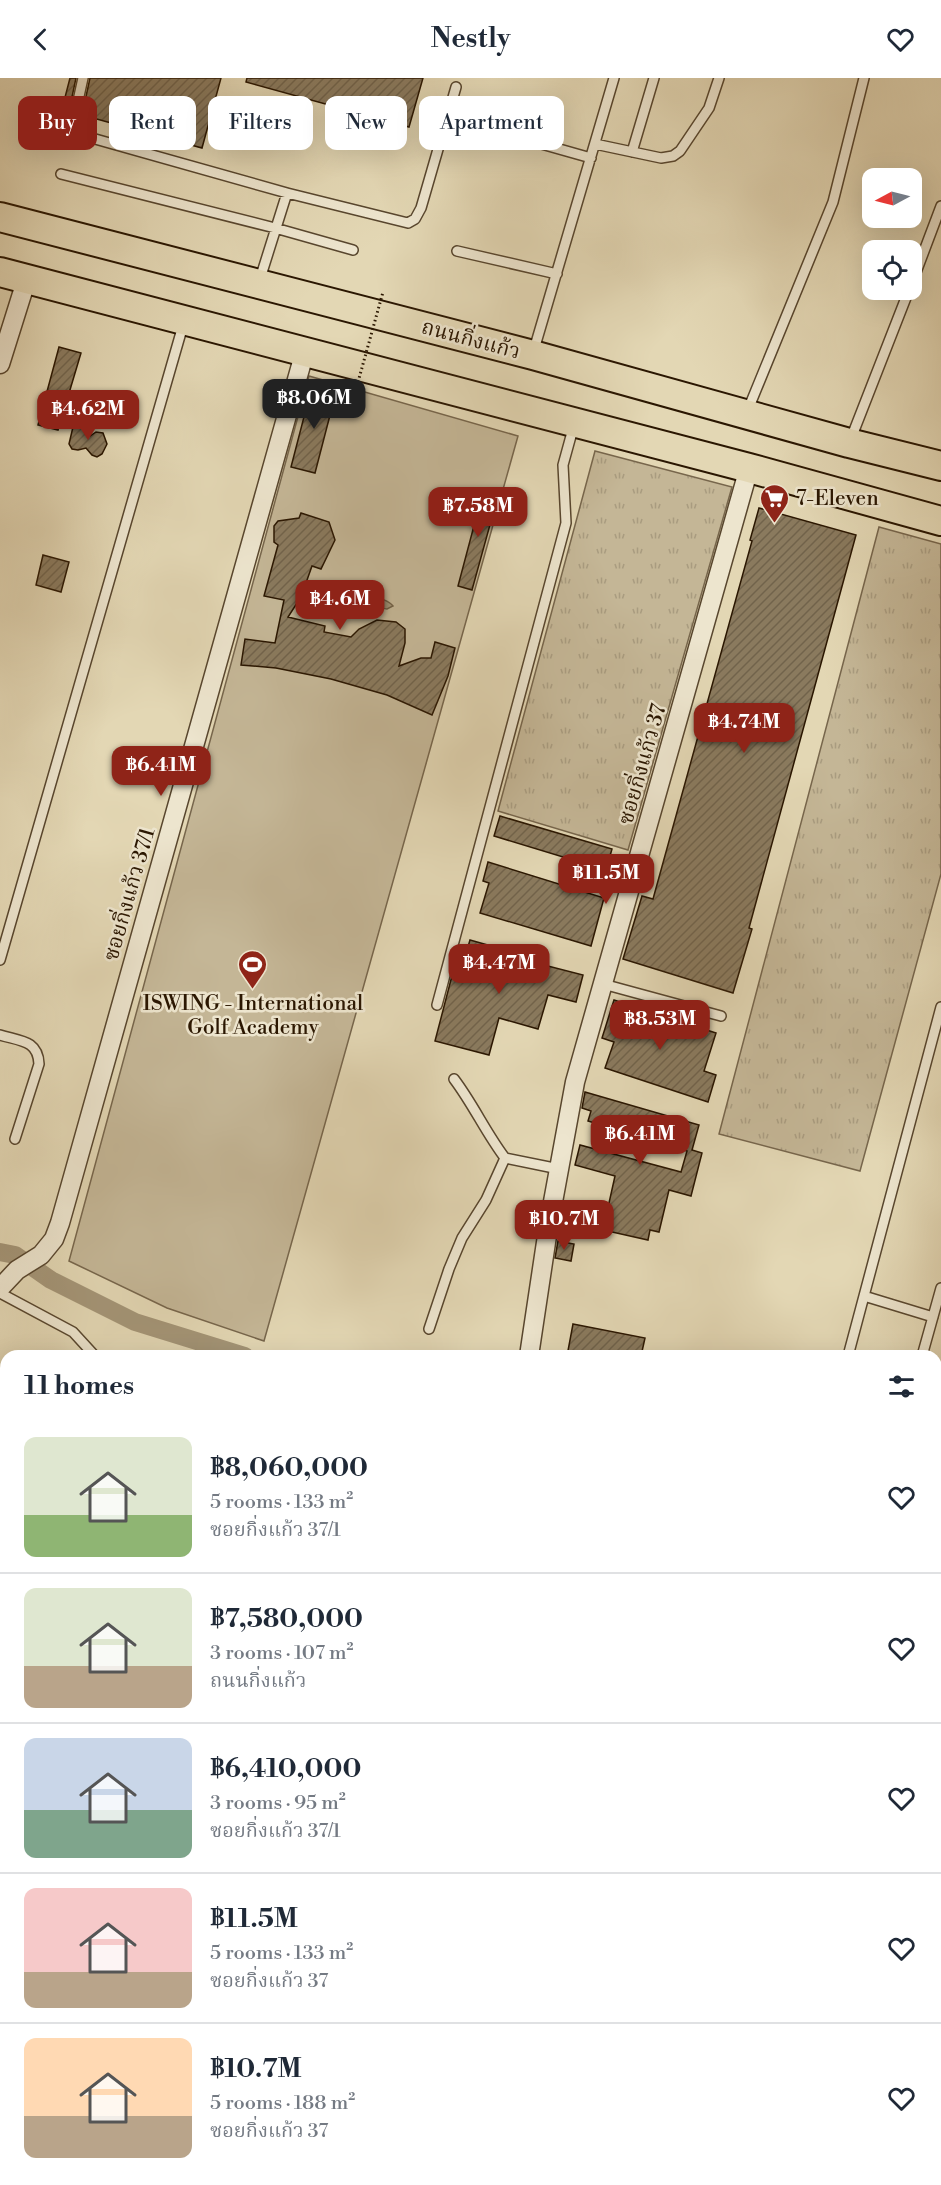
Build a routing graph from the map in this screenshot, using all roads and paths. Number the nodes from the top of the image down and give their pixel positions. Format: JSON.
{"nodes":[{"id":1,"x":83,"y":78,"type":"edge"},
{"id":2,"x":614,"y":78,"type":"edge"},
{"id":3,"x":654,"y":78,"type":"edge"},
{"id":4,"x":719,"y":78,"type":"edge"},
{"id":5,"x":864,"y":78,"type":"edge"},
{"id":6,"x":456,"y":87,"type":"dead end"},
{"id":7,"x":595,"y":144,"type":"junction"},
{"id":8,"x":563,"y":150,"type":"edge"},
{"id":9,"x":632,"y":152,"type":"junction"},
{"id":10,"x":591,"y":158,"type":"junction"},
{"id":11,"x":61,"y":174,"type":"dead end"},
{"id":12,"x":287,"y":193,"type":"junction"},
{"id":13,"x":941,"y":206,"type":"edge"},
{"id":14,"x":0,"y":217,"type":"edge"},
{"id":15,"x":275,"y":228,"type":"junction"},
{"id":16,"x":353,"y":250,"type":"dead end"},
{"id":17,"x":457,"y":251,"type":"dead end"},
{"id":18,"x":922,"y":256,"type":"edge"},
{"id":19,"x":0,"y":272,"type":"edge"},
{"id":20,"x":557,"y":274,"type":"junction"},
{"id":21,"x":27,"y":278,"type":"junction"},
{"id":22,"x":259,"y":284,"type":"junction"},
{"id":23,"x":383,"y":292,"type":"dead end"},
{"id":24,"x":905,"y":300,"type":"edge"},
{"id":25,"x":184,"y":320,"type":"junction"},
{"id":26,"x":305,"y":351,"type":"junction"},
{"id":27,"x":533,"y":355,"type":"junction"},
{"id":28,"x":0,"y":364,"type":"edge"},
{"id":29,"x":358,"y":382,"type":"dead end"},
{"id":30,"x":746,"y":413,"type":"junction"},
{"id":31,"x":575,"y":422,"type":"junction"},
{"id":32,"x":849,"y":443,"type":"junction"},
{"id":33,"x":941,"y":466,"type":"edge"},
{"id":34,"x":749,"y":468,"type":"junction"},
{"id":35,"x":941,"y":521,"type":"edge"},
{"id":36,"x":0,"y":960,"type":"edge"},
{"id":37,"x":603,"y":984,"type":"junction"},
{"id":38,"x":437,"y":1005,"type":"dead end"},
{"id":39,"x":941,"y":1007,"type":"edge"},
{"id":40,"x":721,"y":1016,"type":"dead end"},
{"id":41,"x":0,"y":1035,"type":"edge"},
{"id":42,"x":454,"y":1079,"type":"dead end"},
{"id":43,"x":15,"y":1139,"type":"dead end"},
{"id":44,"x":505,"y":1158,"type":"junction"},
{"id":45,"x":559,"y":1169,"type":"junction"},
{"id":46,"x":941,"y":1288,"type":"edge"},
{"id":47,"x":0,"y":1290,"type":"edge"},
{"id":48,"x":864,"y":1296,"type":"junction"},
{"id":49,"x":933,"y":1317,"type":"junction"},
{"id":50,"x":429,"y":1329,"type":"dead end"},
{"id":51,"x":90,"y":1350,"type":"edge"},
{"id":52,"x":530,"y":1350,"type":"edge"},
{"id":53,"x":850,"y":1350,"type":"edge"},
{"id":54,"x":924,"y":1350,"type":"edge"}],
"edges":[{"from":1,"to":12,"type":"lane"},
{"from":2,"to":7,"type":"lane"},
{"from":3,"to":9,"type":"lane"},
{"from":4,"to":9,"type":"lane"},
{"from":5,"to":30,"type":"lane"},
{"from":6,"to":12,"type":"lane"},
{"from":7,"to":9,"type":"lane"},
{"from":7,"to":10,"type":"lane"},
{"from":8,"to":10,"type":"lane"},
{"from":10,"to":20,"type":"lane"},
{"from":11,"to":15,"type":"lane"},
{"from":12,"to":15,"type":"lane"},
{"from":13,"to":18,"type":"lane"},
{"from":14,"to":22,"type":"main road","name":"ถนนกิ่งแก้ว"},
{"from":15,"to":16,"type":"lane"},
{"from":15,"to":22,"type":"lane"},
{"from":17,"to":20,"type":"lane"},
{"from":19,"to":21,"type":"main road"},
{"from":20,"to":27,"type":"lane"},
{"from":21,"to":25,"type":"main road"},
{"from":21,"to":28,"type":"street"},
{"from":22,"to":27,"type":"main road","name":"ถนนกิ่งแก้ว"},
{"from":23,"to":29,"type":"path","bridge":true},
{"from":24,"to":32,"type":"lane"},
{"from":25,"to":26,"type":"main road"},
{"from":25,"to":36,"type":"lane"},
{"from":26,"to":31,"type":"main road"},
{"from":26,"to":47,"type":"street","name":"ซอยกิ่งแก้ว 37/1"},
{"from":27,"to":30,"type":"main road","name":"ถนนกิ่งแก้ว"},
{"from":30,"to":32,"type":"main road","name":"ถนนกิ่งแก้ว"},
{"from":31,"to":34,"type":"main road"},
{"from":31,"to":38,"type":"lane"},
{"from":32,"to":33,"type":"main road","name":"ถนนกิ่งแก้ว"},
{"from":34,"to":35,"type":"main road"},
{"from":34,"to":37,"type":"street","name":"ซอยกิ่งแก้ว 37"},
{"from":37,"to":40,"type":"lane"},
{"from":37,"to":45,"type":"street","name":"ซอยกิ่งแก้ว 37"},
{"from":39,"to":48,"type":"lane"},
{"from":41,"to":43,"type":"lane"},
{"from":42,"to":44,"type":"lane"},
{"from":44,"to":45,"type":"lane"},
{"from":44,"to":50,"type":"lane"},
{"from":45,"to":52,"type":"street","name":"ซอยกิ่งแก้ว 37"},
{"from":46,"to":49,"type":"lane"},
{"from":47,"to":51,"type":"lane"},
{"from":48,"to":49,"type":"lane"},
{"from":48,"to":53,"type":"lane"},
{"from":49,"to":54,"type":"lane"}]}
